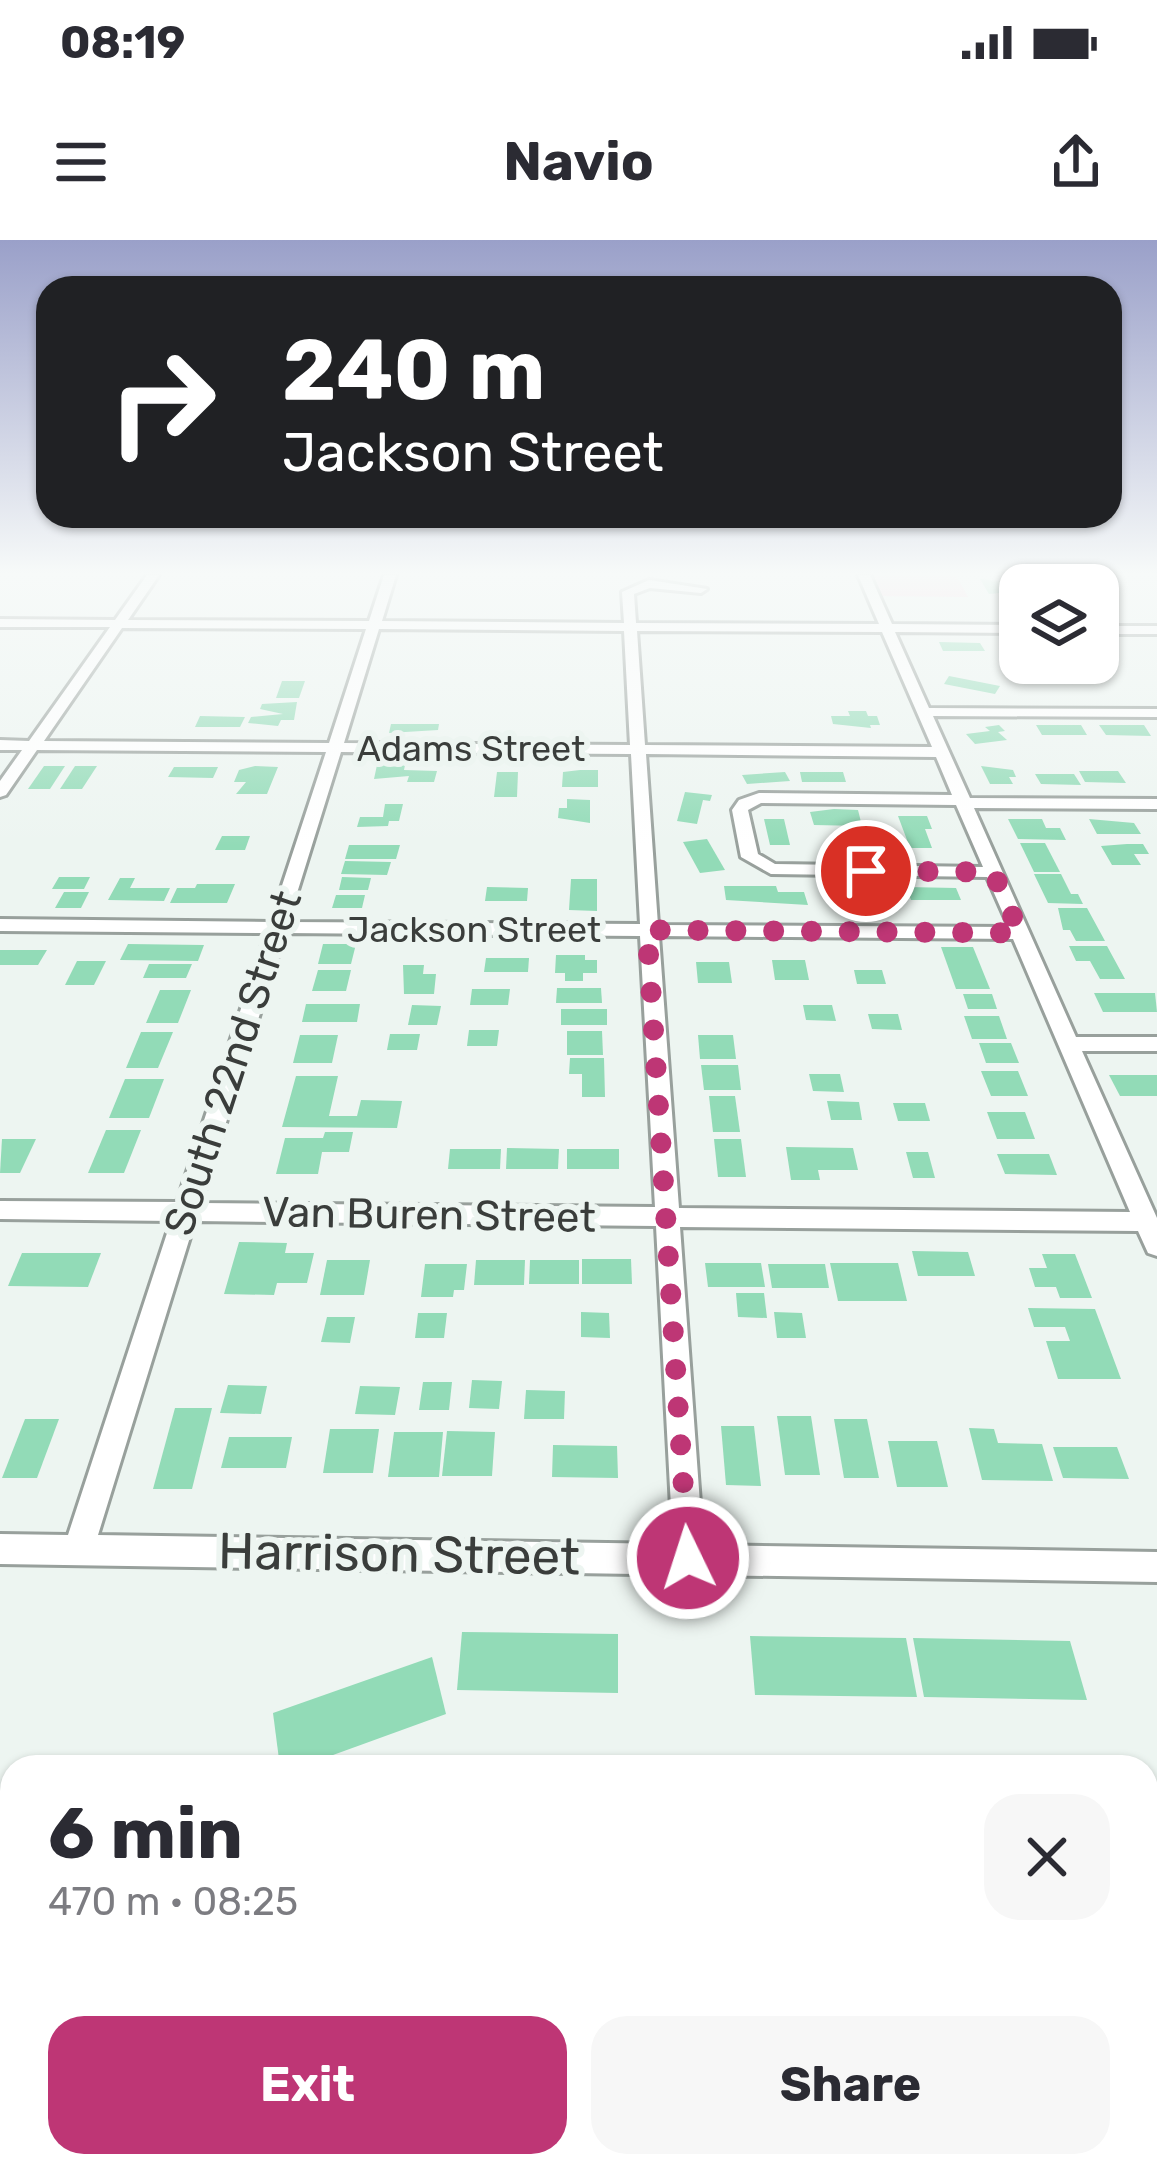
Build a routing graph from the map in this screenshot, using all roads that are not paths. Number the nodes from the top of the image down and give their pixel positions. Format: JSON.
{"nodes":[{"id":1,"x":89,"y":665,"type":"edge"},
{"id":2,"x":361,"y":665,"type":"edge"},
{"id":3,"x":632,"y":665,"type":"edge"},
{"id":4,"x":903,"y":665,"type":"edge"},
{"id":5,"x":924,"y":712,"type":"junction"},
{"id":6,"x":1157,"y":713,"type":"edge"},
{"id":7,"x":0,"y":745,"type":"edge"},
{"id":8,"x":33,"y":746,"type":"junction"},
{"id":9,"x":334,"y":748,"type":"junction"},
{"id":10,"x":637,"y":749,"type":"junction"},
{"id":11,"x":941,"y":752,"type":"junction"},
{"id":12,"x":0,"y":792,"type":"edge"},
{"id":13,"x":963,"y":801,"type":"junction"},
{"id":14,"x":1156,"y":806,"type":"edge"},
{"id":15,"x":993,"y":872,"type":"junction"},
{"id":16,"x":0,"y":925,"type":"edge"},
{"id":17,"x":277,"y":927,"type":"junction"},
{"id":18,"x":647,"y":930,"type":"junction"},
{"id":19,"x":1020,"y":933,"type":"junction"},
{"id":20,"x":1068,"y":1044,"type":"junction"},
{"id":21,"x":1157,"y":1044,"type":"edge"},
{"id":22,"x":1130,"y":1185,"type":"junction"},
{"id":23,"x":1157,"y":1185,"type":"edge"},
{"id":24,"x":0,"y":1210,"type":"edge"},
{"id":25,"x":185,"y":1212,"type":"junction"},
{"id":26,"x":664,"y":1217,"type":"junction"},
{"id":27,"x":1147,"y":1222,"type":"junction"},
{"id":28,"x":1157,"y":1246,"type":"edge"},
{"id":29,"x":0,"y":1549,"type":"edge"},
{"id":30,"x":78,"y":1550,"type":"junction"},
{"id":31,"x":688,"y":1558,"type":"junction"},
{"id":32,"x":1157,"y":1567,"type":"edge"}],
"edges":[{"from":1,"to":8,"type":"street"},
{"from":2,"to":9,"type":"street","name":"South 22nd Street"},
{"from":3,"to":10,"type":"street"},
{"from":4,"to":5,"type":"street"},
{"from":5,"to":6,"type":"street"},
{"from":5,"to":11,"type":"street"},
{"from":7,"to":8,"type":"street","name":"Adams Street"},
{"from":8,"to":9,"type":"street","name":"Adams Street"},
{"from":8,"to":12,"type":"street"},
{"from":9,"to":10,"type":"street","name":"Adams Street"},
{"from":9,"to":17,"type":"street","name":"South 22nd Street"},
{"from":10,"to":11,"type":"street","name":"Adams Street"},
{"from":10,"to":18,"type":"street"},
{"from":11,"to":13,"type":"street"},
{"from":13,"to":14,"type":"street"},
{"from":13,"to":15,"type":"street"},
{"from":13,"to":15,"type":"street"},
{"from":15,"to":19,"type":"street"},
{"from":16,"to":17,"type":"street","name":"Jackson Street"},
{"from":17,"to":18,"type":"street","name":"Jackson Street"},
{"from":17,"to":25,"type":"street","name":"South 22nd Street"},
{"from":18,"to":19,"type":"street","name":"Jackson Street"},
{"from":18,"to":26,"type":"street"},
{"from":19,"to":20,"type":"street"},
{"from":20,"to":21,"type":"street"},
{"from":20,"to":22,"type":"street"},
{"from":22,"to":23,"type":"street"},
{"from":22,"to":27,"type":"street"},
{"from":24,"to":25,"type":"street","name":"Van Buren Street"},
{"from":25,"to":26,"type":"street","name":"Van Buren Street"},
{"from":25,"to":30,"type":"street","name":"South 22nd Street"},
{"from":26,"to":27,"type":"street","name":"Van Buren Street"},
{"from":26,"to":31,"type":"street"},
{"from":27,"to":28,"type":"street"},
{"from":29,"to":30,"type":"street","name":"Harrison Street"},
{"from":30,"to":31,"type":"street","name":"Harrison Street"},
{"from":31,"to":32,"type":"street","name":"Harrison Street"}]}
